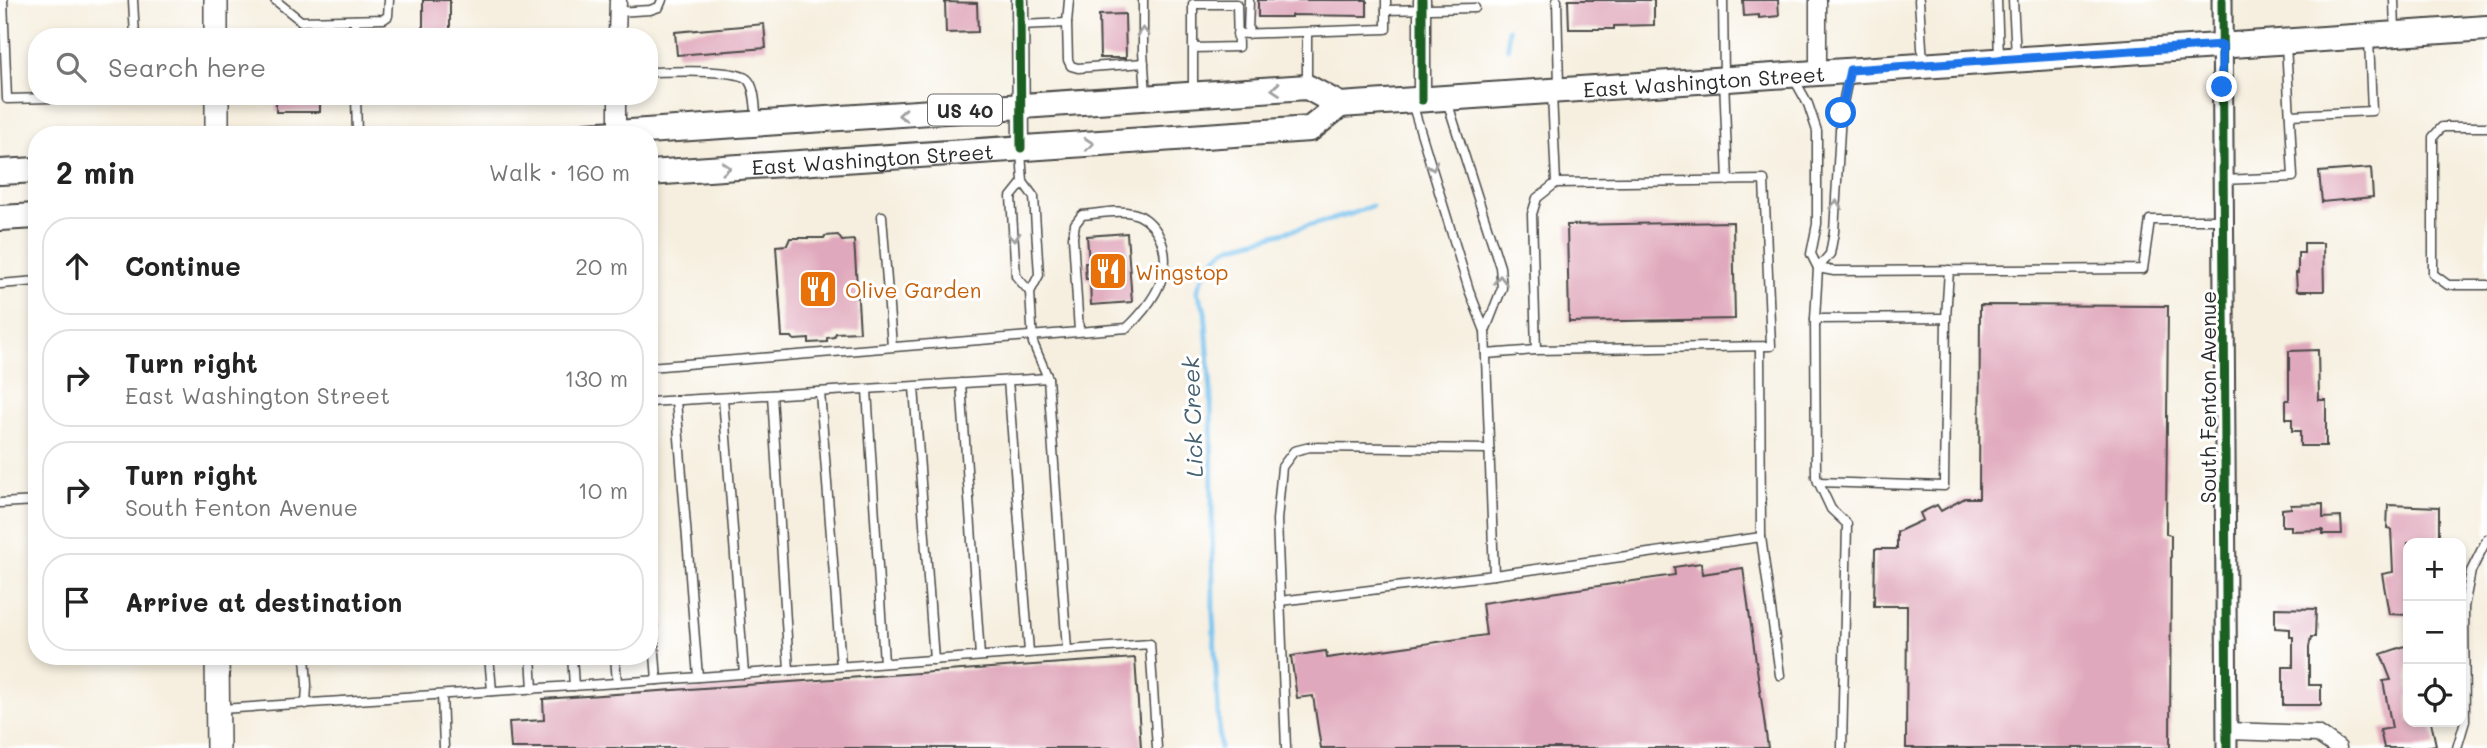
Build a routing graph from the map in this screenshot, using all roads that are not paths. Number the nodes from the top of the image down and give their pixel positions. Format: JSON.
{"nodes":[{"id":1,"x":3,"y":0,"type":"edge"},
{"id":2,"x":133,"y":0,"type":"edge"},
{"id":3,"x":216,"y":0,"type":"edge"},
{"id":4,"x":275,"y":0,"type":"edge"},
{"id":5,"x":389,"y":0,"type":"edge"},
{"id":6,"x":662,"y":0,"type":"edge"},
{"id":7,"x":1020,"y":0,"type":"edge"},
{"id":8,"x":1069,"y":0,"type":"edge"},
{"id":9,"x":1143,"y":0,"type":"edge"},
{"id":10,"x":1249,"y":0,"type":"edge"},
{"id":11,"x":1386,"y":0,"type":"edge"},
{"id":12,"x":1557,"y":0,"type":"edge"},
{"id":13,"x":1723,"y":0,"type":"edge"},
{"id":14,"x":1818,"y":0,"type":"edge"},
{"id":15,"x":1919,"y":0,"type":"edge"},
{"id":16,"x":1997,"y":0,"type":"edge"},
{"id":17,"x":2013,"y":0,"type":"edge"},
{"id":18,"x":2222,"y":0,"type":"edge"},
{"id":19,"x":2393,"y":0,"type":"edge"},
{"id":20,"x":1422,"y":4,"type":"edge"},
{"id":21,"x":617,"y":6,"type":"edge"},
{"id":22,"x":1475,"y":8,"type":"dead end"},
{"id":23,"x":1386,"y":10,"type":"junction"},
{"id":24,"x":355,"y":20,"type":"junction"},
{"id":25,"x":1067,"y":23,"type":"junction"},
{"id":26,"x":1020,"y":25,"type":"junction"},
{"id":27,"x":135,"y":28,"type":"edge"},
{"id":28,"x":216,"y":28,"type":"edge"},
{"id":29,"x":355,"y":28,"type":"edge"},
{"id":30,"x":617,"y":28,"type":"edge"},
{"id":31,"x":2487,"y":28,"type":"edge"},
{"id":32,"x":1307,"y":32,"type":"junction"},
{"id":33,"x":1237,"y":34,"type":"junction"},
{"id":34,"x":1248,"y":34,"type":"junction"},
{"id":35,"x":2395,"y":34,"type":"junction"},
{"id":36,"x":2368,"y":36,"type":"junction"},
{"id":37,"x":2286,"y":41,"type":"junction"},
{"id":38,"x":2222,"y":45,"type":"junction"},
{"id":39,"x":1193,"y":48,"type":"junction"},
{"id":40,"x":2008,"y":60,"type":"junction"},
{"id":41,"x":1144,"y":63,"type":"junction"},
{"id":42,"x":1924,"y":65,"type":"junction"},
{"id":43,"x":1850,"y":70,"type":"junction"},
{"id":44,"x":658,"y":72,"type":"edge"},
{"id":45,"x":1818,"y":72,"type":"junction"},
{"id":46,"x":1792,"y":74,"type":"junction"},
{"id":47,"x":1724,"y":79,"type":"junction"},
{"id":48,"x":1307,"y":87,"type":"junction"},
{"id":49,"x":1556,"y":91,"type":"junction"},
{"id":50,"x":1193,"y":94,"type":"junction"},
{"id":51,"x":1147,"y":98,"type":"junction"},
{"id":52,"x":28,"y":99,"type":"edge"},
{"id":53,"x":1427,"y":99,"type":"junction"},
{"id":54,"x":217,"y":105,"type":"edge"},
{"id":55,"x":356,"y":105,"type":"edge"},
{"id":56,"x":617,"y":105,"type":"edge"},
{"id":57,"x":1340,"y":105,"type":"junction"},
{"id":58,"x":1020,"y":106,"type":"junction"},
{"id":59,"x":2290,"y":115,"type":"junction"},
{"id":60,"x":757,"y":124,"type":"junction"},
{"id":61,"x":217,"y":126,"type":"edge"},
{"id":62,"x":357,"y":126,"type":"edge"},
{"id":63,"x":617,"y":126,"type":"edge"},
{"id":64,"x":2487,"y":127,"type":"edge"},
{"id":65,"x":658,"y":130,"type":"edge"},
{"id":66,"x":1021,"y":148,"type":"junction"},
{"id":67,"x":28,"y":170,"type":"edge"},
{"id":68,"x":0,"y":172,"type":"edge"},
{"id":69,"x":658,"y":172,"type":"edge"},
{"id":70,"x":2223,"y":180,"type":"junction"},
{"id":71,"x":1728,"y":181,"type":"junction"},
{"id":72,"x":1023,"y":182,"type":"junction"},
{"id":73,"x":1556,"y":183,"type":"junction"},
{"id":74,"x":28,"y":216,"type":"edge"},
{"id":75,"x":882,"y":216,"type":"dead end"},
{"id":76,"x":0,"y":218,"type":"edge"},
{"id":77,"x":2223,"y":220,"type":"junction"},
{"id":78,"x":1818,"y":268,"type":"junction"},
{"id":79,"x":1949,"y":270,"type":"junction"},
{"id":80,"x":28,"y":282,"type":"edge"},
{"id":81,"x":0,"y":284,"type":"edge"},
{"id":82,"x":2487,"y":285,"type":"edge"},
{"id":83,"x":1030,"y":292,"type":"junction"},
{"id":84,"x":1946,"y":318,"type":"junction"},
{"id":85,"x":1815,"y":319,"type":"junction"},
{"id":86,"x":1079,"y":331,"type":"junction"},
{"id":87,"x":1485,"y":331,"type":"junction"},
{"id":88,"x":1033,"y":334,"type":"junction"},
{"id":89,"x":892,"y":346,"type":"junction"},
{"id":90,"x":1760,"y":347,"type":"junction"},
{"id":91,"x":1536,"y":350,"type":"junction"},
{"id":92,"x":1486,"y":354,"type":"junction"},
{"id":93,"x":658,"y":365,"type":"edge"},
{"id":94,"x":1048,"y":378,"type":"junction"},
{"id":95,"x":1008,"y":380,"type":"junction"},
{"id":96,"x":961,"y":383,"type":"junction"},
{"id":97,"x":914,"y":387,"type":"junction"},
{"id":98,"x":867,"y":390,"type":"junction"},
{"id":99,"x":820,"y":392,"type":"junction"},
{"id":100,"x":772,"y":395,"type":"junction"},
{"id":101,"x":723,"y":398,"type":"junction"},
{"id":102,"x":676,"y":400,"type":"junction"},
{"id":103,"x":658,"y":401,"type":"edge"},
{"id":104,"x":1489,"y":449,"type":"junction"},
{"id":105,"x":1818,"y":482,"type":"junction"},
{"id":106,"x":28,"y":501,"type":"edge"},
{"id":107,"x":0,"y":503,"type":"edge"},
{"id":108,"x":1760,"y":537,"type":"junction"},
{"id":109,"x":2487,"y":539,"type":"edge"},
{"id":110,"x":1494,"y":575,"type":"junction"},
{"id":111,"x":1280,"y":601,"type":"junction"},
{"id":112,"x":1067,"y":650,"type":"junction"},
{"id":113,"x":1029,"y":652,"type":"junction"},
{"id":114,"x":980,"y":656,"type":"junction"},
{"id":115,"x":934,"y":660,"type":"junction"},
{"id":116,"x":884,"y":663,"type":"junction"},
{"id":117,"x":218,"y":665,"type":"edge"},
{"id":118,"x":306,"y":665,"type":"edge"},
{"id":119,"x":490,"y":665,"type":"edge"},
{"id":120,"x":532,"y":665,"type":"edge"},
{"id":121,"x":573,"y":665,"type":"edge"},
{"id":122,"x":616,"y":665,"type":"edge"},
{"id":123,"x":656,"y":665,"type":"edge"},
{"id":124,"x":841,"y":666,"type":"junction"},
{"id":125,"x":789,"y":670,"type":"junction"},
{"id":126,"x":744,"y":674,"type":"junction"},
{"id":127,"x":1780,"y":675,"type":"dead end"},
{"id":128,"x":698,"y":677,"type":"junction"},
{"id":129,"x":657,"y":680,"type":"junction"},
{"id":130,"x":617,"y":683,"type":"junction"},
{"id":131,"x":575,"y":686,"type":"junction"},
{"id":132,"x":533,"y":689,"type":"junction"},
{"id":133,"x":492,"y":691,"type":"junction"},
{"id":134,"x":442,"y":695,"type":"junction"},
{"id":135,"x":306,"y":704,"type":"junction"},
{"id":136,"x":218,"y":709,"type":"junction"},
{"id":137,"x":2227,"y":740,"type":"edge"},
{"id":138,"x":218,"y":748,"type":"edge"},
{"id":139,"x":444,"y":748,"type":"edge"},
{"id":140,"x":1157,"y":748,"type":"edge"},
{"id":141,"x":1286,"y":748,"type":"edge"},
{"id":142,"x":1842,"y":748,"type":"edge"},
{"id":143,"x":2338,"y":748,"type":"edge"},
{"id":144,"x":2457,"y":748,"type":"edge"}],
"edges":[{"from":1,"to":52,"type":"lane"},
{"from":2,"to":27,"type":"lane"},
{"from":3,"to":28,"type":"main road"},
{"from":4,"to":24,"type":"lane"},
{"from":5,"to":24,"type":"lane"},
{"from":6,"to":21,"type":"lane"},
{"from":7,"to":26,"type":"street"},
{"from":8,"to":25,"type":"lane"},
{"from":41,"to":9,"type":"lane","one_way":true},
{"from":10,"to":34,"type":"lane"},
{"from":11,"to":23,"type":"lane"},
{"from":12,"to":49,"type":"lane"},
{"from":13,"to":47,"type":"lane"},
{"from":14,"to":45,"type":"street"},
{"from":15,"to":42,"type":"lane"},
{"from":16,"to":40,"type":"lane"},
{"from":17,"to":40,"type":"lane"},
{"from":18,"to":38,"type":"street","name":"South Fenton Avenue"},
{"from":19,"to":35,"type":"lane"},
{"from":20,"to":22,"type":"lane"},
{"from":20,"to":23,"type":"lane"},
{"from":20,"to":53,"type":"street"},
{"from":21,"to":30,"type":"street"},
{"from":23,"to":32,"type":"lane"},
{"from":24,"to":29,"type":"lane"},
{"from":25,"to":26,"type":"lane"},
{"from":25,"to":41,"type":"lane"},
{"from":26,"to":58,"type":"street"},
{"from":31,"to":35,"type":"main road","name":"East Washington Street"},
{"from":32,"to":34,"type":"lane"},
{"from":32,"to":48,"type":"lane"},
{"from":33,"to":34,"type":"lane"},
{"from":33,"to":39,"type":"lane"},
{"from":33,"to":39,"type":"lane"},
{"from":35,"to":36,"type":"main road","name":"East Washington Street"},
{"from":36,"to":37,"type":"main road","name":"East Washington Street"},
{"from":36,"to":59,"type":"lane"},
{"from":37,"to":38,"type":"main road","name":"East Washington Street"},
{"from":37,"to":59,"type":"lane"},
{"from":38,"to":40,"type":"main road","name":"East Washington Street"},
{"from":38,"to":70,"type":"street","name":"South Fenton Avenue"},
{"from":39,"to":50,"type":"lane"},
{"from":40,"to":42,"type":"main road","name":"East Washington Street"},
{"from":41,"to":51,"type":"lane"},
{"from":42,"to":43,"type":"main road","name":"East Washington Street"},
{"from":43,"to":45,"type":"main road","name":"East Washington Street"},
{"from":78,"to":43,"type":"lane","one_way":true},
{"from":44,"to":60,"type":"lane"},
{"from":45,"to":46,"type":"main road","name":"East Washington Street"},
{"from":46,"to":47,"type":"main road","name":"East Washington Street"},
{"from":46,"to":78,"type":"lane"},
{"from":47,"to":49,"type":"main road","name":"East Washington Street"},
{"from":47,"to":71,"type":"lane"},
{"from":48,"to":50,"type":"main road","name":"East Washington Street","number":"US 40","one_way":true},
{"from":48,"to":57,"type":"main road"},
{"from":49,"to":53,"type":"main road","name":"East Washington Street"},
{"from":49,"to":73,"type":"lane"},
{"from":50,"to":51,"type":"main road","name":"East Washington Street","number":"US 40"},
{"from":51,"to":58,"type":"main road","name":"East Washington Street","number":"US 40"},
{"from":53,"to":57,"type":"main road","name":"East Washington Street"},
{"from":53,"to":87,"type":"lane","one_way":true},
{"from":87,"to":53,"type":"lane","one_way":true},
{"from":54,"to":61,"type":"main road"},
{"from":55,"to":62,"type":"lane"},
{"from":56,"to":63,"type":"street"},
{"from":66,"to":57,"type":"main road","name":"East Washington Street","number":"US 40","one_way":true},
{"from":58,"to":60,"type":"main road","name":"East Washington Street","number":"US 40","one_way":true},
{"from":58,"to":66,"type":"street"},
{"from":59,"to":70,"type":"lane"},
{"from":60,"to":65,"type":"main road","name":"East Washington Street","number":"US 40"},
{"from":64,"to":82,"type":"lane"},
{"from":69,"to":66,"type":"main road","name":"East Washington Street","number":"US 40","one_way":true},
{"from":66,"to":72,"type":"lane"},
{"from":67,"to":68,"type":"main road"},
{"from":70,"to":77,"type":"street","name":"South Fenton Avenue"},
{"from":71,"to":73,"type":"lane"},
{"from":71,"to":90,"type":"lane"},
{"from":72,"to":83,"type":"lane"},
{"from":72,"to":83,"type":"lane","one_way":true},
{"from":73,"to":91,"type":"lane"},
{"from":74,"to":76,"type":"main road"},
{"from":75,"to":89,"type":"lane"},
{"from":77,"to":79,"type":"lane"},
{"from":77,"to":137,"type":"street","name":"South Fenton Avenue"},
{"from":78,"to":79,"type":"lane"},
{"from":78,"to":85,"type":"lane"},
{"from":79,"to":84,"type":"lane"},
{"from":80,"to":81,"type":"lane"},
{"from":83,"to":88,"type":"lane"},
{"from":84,"to":85,"type":"lane"},
{"from":84,"to":105,"type":"lane"},
{"from":85,"to":105,"type":"lane"},
{"from":86,"to":86,"type":"lane"},
{"from":86,"to":88,"type":"lane"},
{"from":87,"to":92,"type":"lane"},
{"from":88,"to":89,"type":"lane"},
{"from":88,"to":94,"type":"lane"},
{"from":89,"to":93,"type":"lane"},
{"from":90,"to":91,"type":"lane"},
{"from":90,"to":108,"type":"lane"},
{"from":91,"to":92,"type":"lane"},
{"from":92,"to":104,"type":"lane"},
{"from":94,"to":95,"type":"lane"},
{"from":94,"to":112,"type":"lane"},
{"from":95,"to":96,"type":"lane"},
{"from":95,"to":113,"type":"lane"},
{"from":96,"to":97,"type":"lane"},
{"from":96,"to":114,"type":"lane"},
{"from":97,"to":98,"type":"lane"},
{"from":97,"to":115,"type":"lane"},
{"from":98,"to":99,"type":"lane"},
{"from":98,"to":116,"type":"lane"},
{"from":99,"to":100,"type":"lane"},
{"from":99,"to":124,"type":"lane"},
{"from":100,"to":101,"type":"lane"},
{"from":100,"to":125,"type":"lane"},
{"from":101,"to":102,"type":"lane"},
{"from":101,"to":126,"type":"lane"},
{"from":102,"to":103,"type":"lane"},
{"from":102,"to":128,"type":"lane"},
{"from":104,"to":110,"type":"lane"},
{"from":104,"to":111,"type":"lane"},
{"from":105,"to":142,"type":"lane"},
{"from":106,"to":107,"type":"lane"},
{"from":108,"to":110,"type":"lane"},
{"from":108,"to":127,"type":"lane"},
{"from":109,"to":144,"type":"lane"},
{"from":110,"to":111,"type":"lane"},
{"from":111,"to":141,"type":"lane"},
{"from":112,"to":113,"type":"lane"},
{"from":112,"to":140,"type":"lane"},
{"from":113,"to":114,"type":"lane"},
{"from":114,"to":115,"type":"lane"},
{"from":115,"to":116,"type":"lane"},
{"from":116,"to":124,"type":"lane"},
{"from":117,"to":136,"type":"main road"},
{"from":118,"to":135,"type":"lane"},
{"from":119,"to":133,"type":"lane"},
{"from":120,"to":132,"type":"lane"},
{"from":121,"to":131,"type":"lane"},
{"from":122,"to":130,"type":"lane"},
{"from":123,"to":129,"type":"lane"},
{"from":124,"to":125,"type":"lane"},
{"from":125,"to":126,"type":"lane"},
{"from":126,"to":128,"type":"lane"},
{"from":128,"to":129,"type":"lane"},
{"from":129,"to":130,"type":"lane"},
{"from":130,"to":131,"type":"lane"},
{"from":131,"to":132,"type":"lane"},
{"from":132,"to":133,"type":"lane"},
{"from":133,"to":134,"type":"lane"},
{"from":134,"to":135,"type":"lane"},
{"from":134,"to":139,"type":"lane"},
{"from":135,"to":136,"type":"lane"},
{"from":136,"to":138,"type":"main road"},
{"from":137,"to":143,"type":"street"}]}
